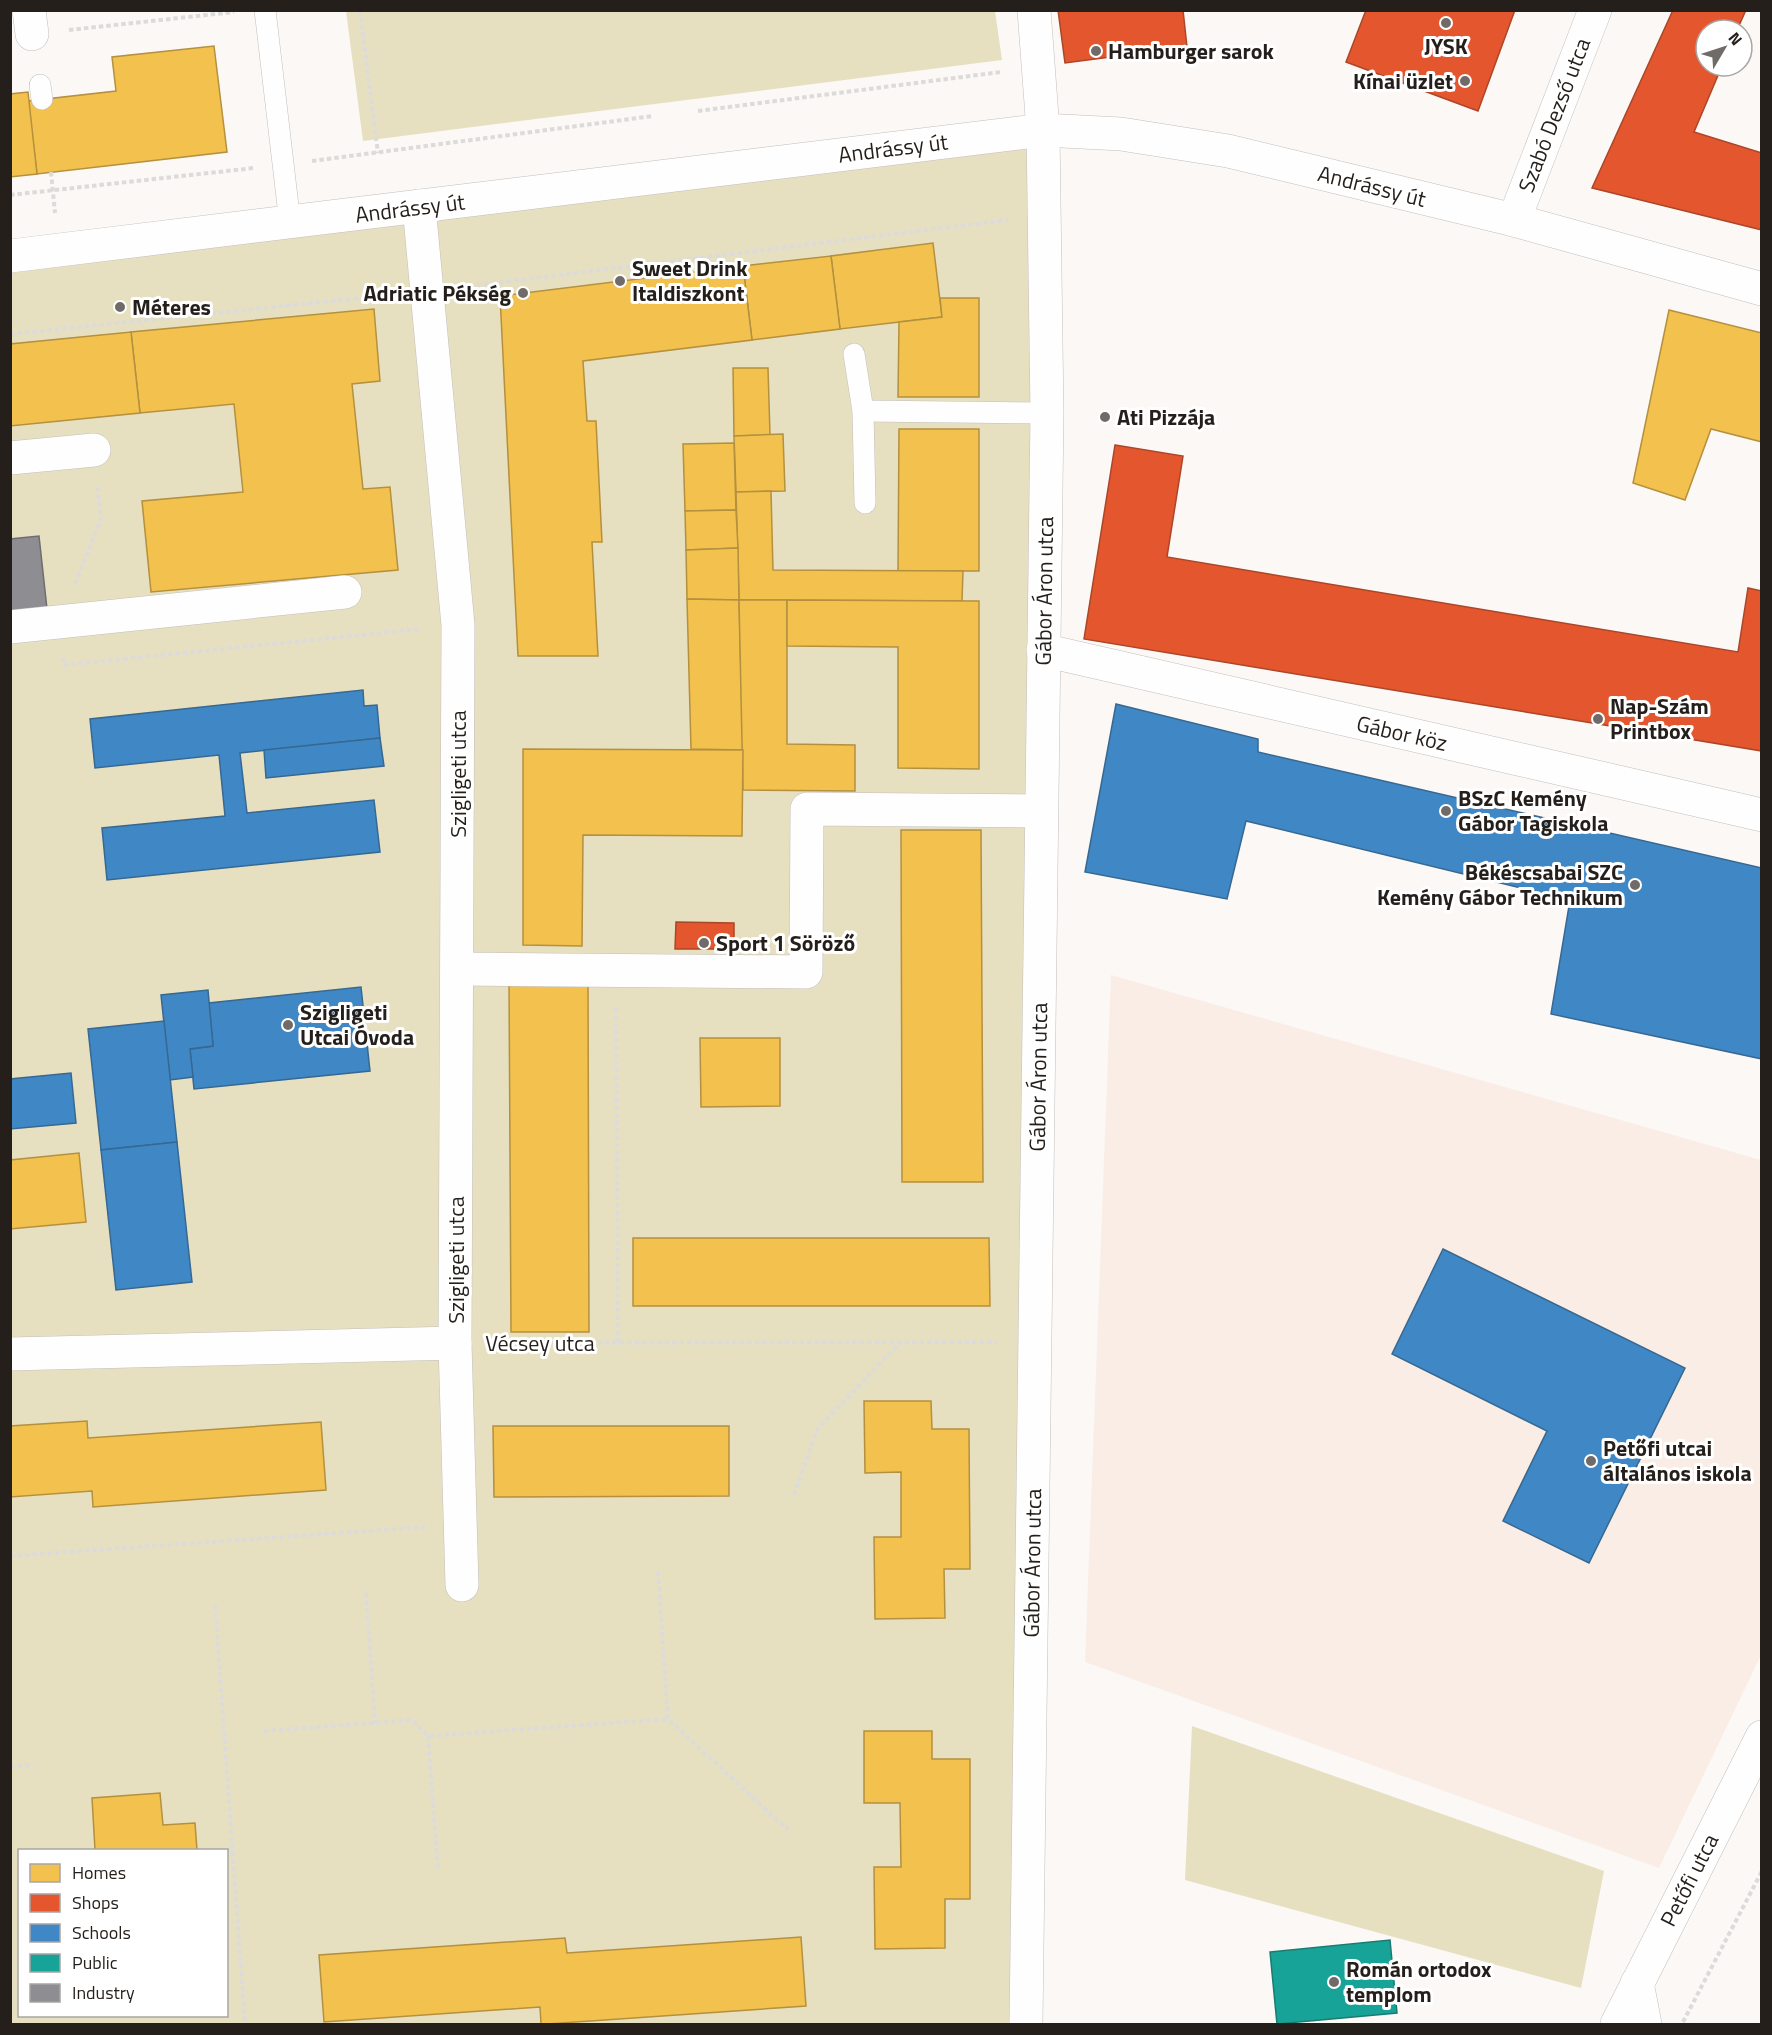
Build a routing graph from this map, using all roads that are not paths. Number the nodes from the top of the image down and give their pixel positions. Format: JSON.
{"nodes":[{"id":1,"x":265,"y":10,"type":"edge"},
{"id":2,"x":1034,"y":10,"type":"edge"},
{"id":3,"x":1595,"y":10,"type":"edge"},
{"id":4,"x":1043,"y":130,"type":"junction"},
{"id":5,"x":419,"y":206,"type":"junction"},
{"id":6,"x":1514,"y":220,"type":"junction"},
{"id":7,"x":290,"y":223,"type":"junction"},
{"id":8,"x":10,"y":256,"type":"edge"},
{"id":9,"x":1761,"y":289,"type":"edge"},
{"id":10,"x":854,"y":354,"type":"dead end"},
{"id":11,"x":863,"y":411,"type":"junction"},
{"id":12,"x":1047,"y":413,"type":"junction"},
{"id":13,"x":94,"y":450,"type":"road end"},
{"id":14,"x":10,"y":458,"type":"edge"},
{"id":15,"x":865,"y":502,"type":"dead end"},
{"id":16,"x":345,"y":592,"type":"dead end"},
{"id":17,"x":10,"y":627,"type":"edge"},
{"id":18,"x":1043,"y":650,"type":"junction"},
{"id":19,"x":1041,"y":811,"type":"junction"},
{"id":20,"x":1761,"y":815,"type":"edge"},
{"id":21,"x":458,"y":969,"type":"junction"},
{"id":22,"x":455,"y":1343,"type":"junction"},
{"id":23,"x":10,"y":1354,"type":"edge"},
{"id":24,"x":462,"y":1586,"type":"dead end"},
{"id":25,"x":1761,"y":1737,"type":"edge"},
{"id":26,"x":1637,"y":1983,"type":"junction"},
{"id":27,"x":1026,"y":2025,"type":"edge"},
{"id":28,"x":1617,"y":2025,"type":"edge"},
{"id":29,"x":1645,"y":2025,"type":"edge"}],
"edges":[{"from":1,"to":7,"type":"lane"},
{"from":2,"to":4,"type":"street","name":"Gábor Áron utca"},
{"from":3,"to":6,"type":"street","name":"Szabó Dezső utca"},
{"from":4,"to":5,"type":"street","name":"Andrássy út"},
{"from":4,"to":6,"type":"street","name":"Andrássy út"},
{"from":4,"to":12,"type":"street","name":"Gábor Áron utca"},
{"from":5,"to":7,"type":"street","name":"Andrássy út"},
{"from":5,"to":21,"type":"street","name":"Szigligeti utca"},
{"from":6,"to":9,"type":"street","name":"Andrássy út"},
{"from":7,"to":8,"type":"street","name":"Andrássy út"},
{"from":10,"to":11,"type":"lane"},
{"from":11,"to":12,"type":"lane"},
{"from":11,"to":15,"type":"lane"},
{"from":12,"to":18,"type":"street","name":"Gábor Áron utca"},
{"from":13,"to":14,"type":"street"},
{"from":16,"to":17,"type":"street"},
{"from":18,"to":19,"type":"street","name":"Gábor Áron utca"},
{"from":18,"to":20,"type":"street","name":"Gábor köz"},
{"from":19,"to":21,"type":"street"},
{"from":19,"to":27,"type":"street","name":"Gábor Áron utca"},
{"from":21,"to":22,"type":"street","name":"Szigligeti utca"},
{"from":22,"to":23,"type":"street","name":"Vécsey utca"},
{"from":22,"to":24,"type":"street","name":"Szigligeti utca"},
{"from":25,"to":26,"type":"street","name":"Petőfi utca"},
{"from":26,"to":28,"type":"street","name":"Petőfi utca"},
{"from":26,"to":29,"type":"street"}]}
